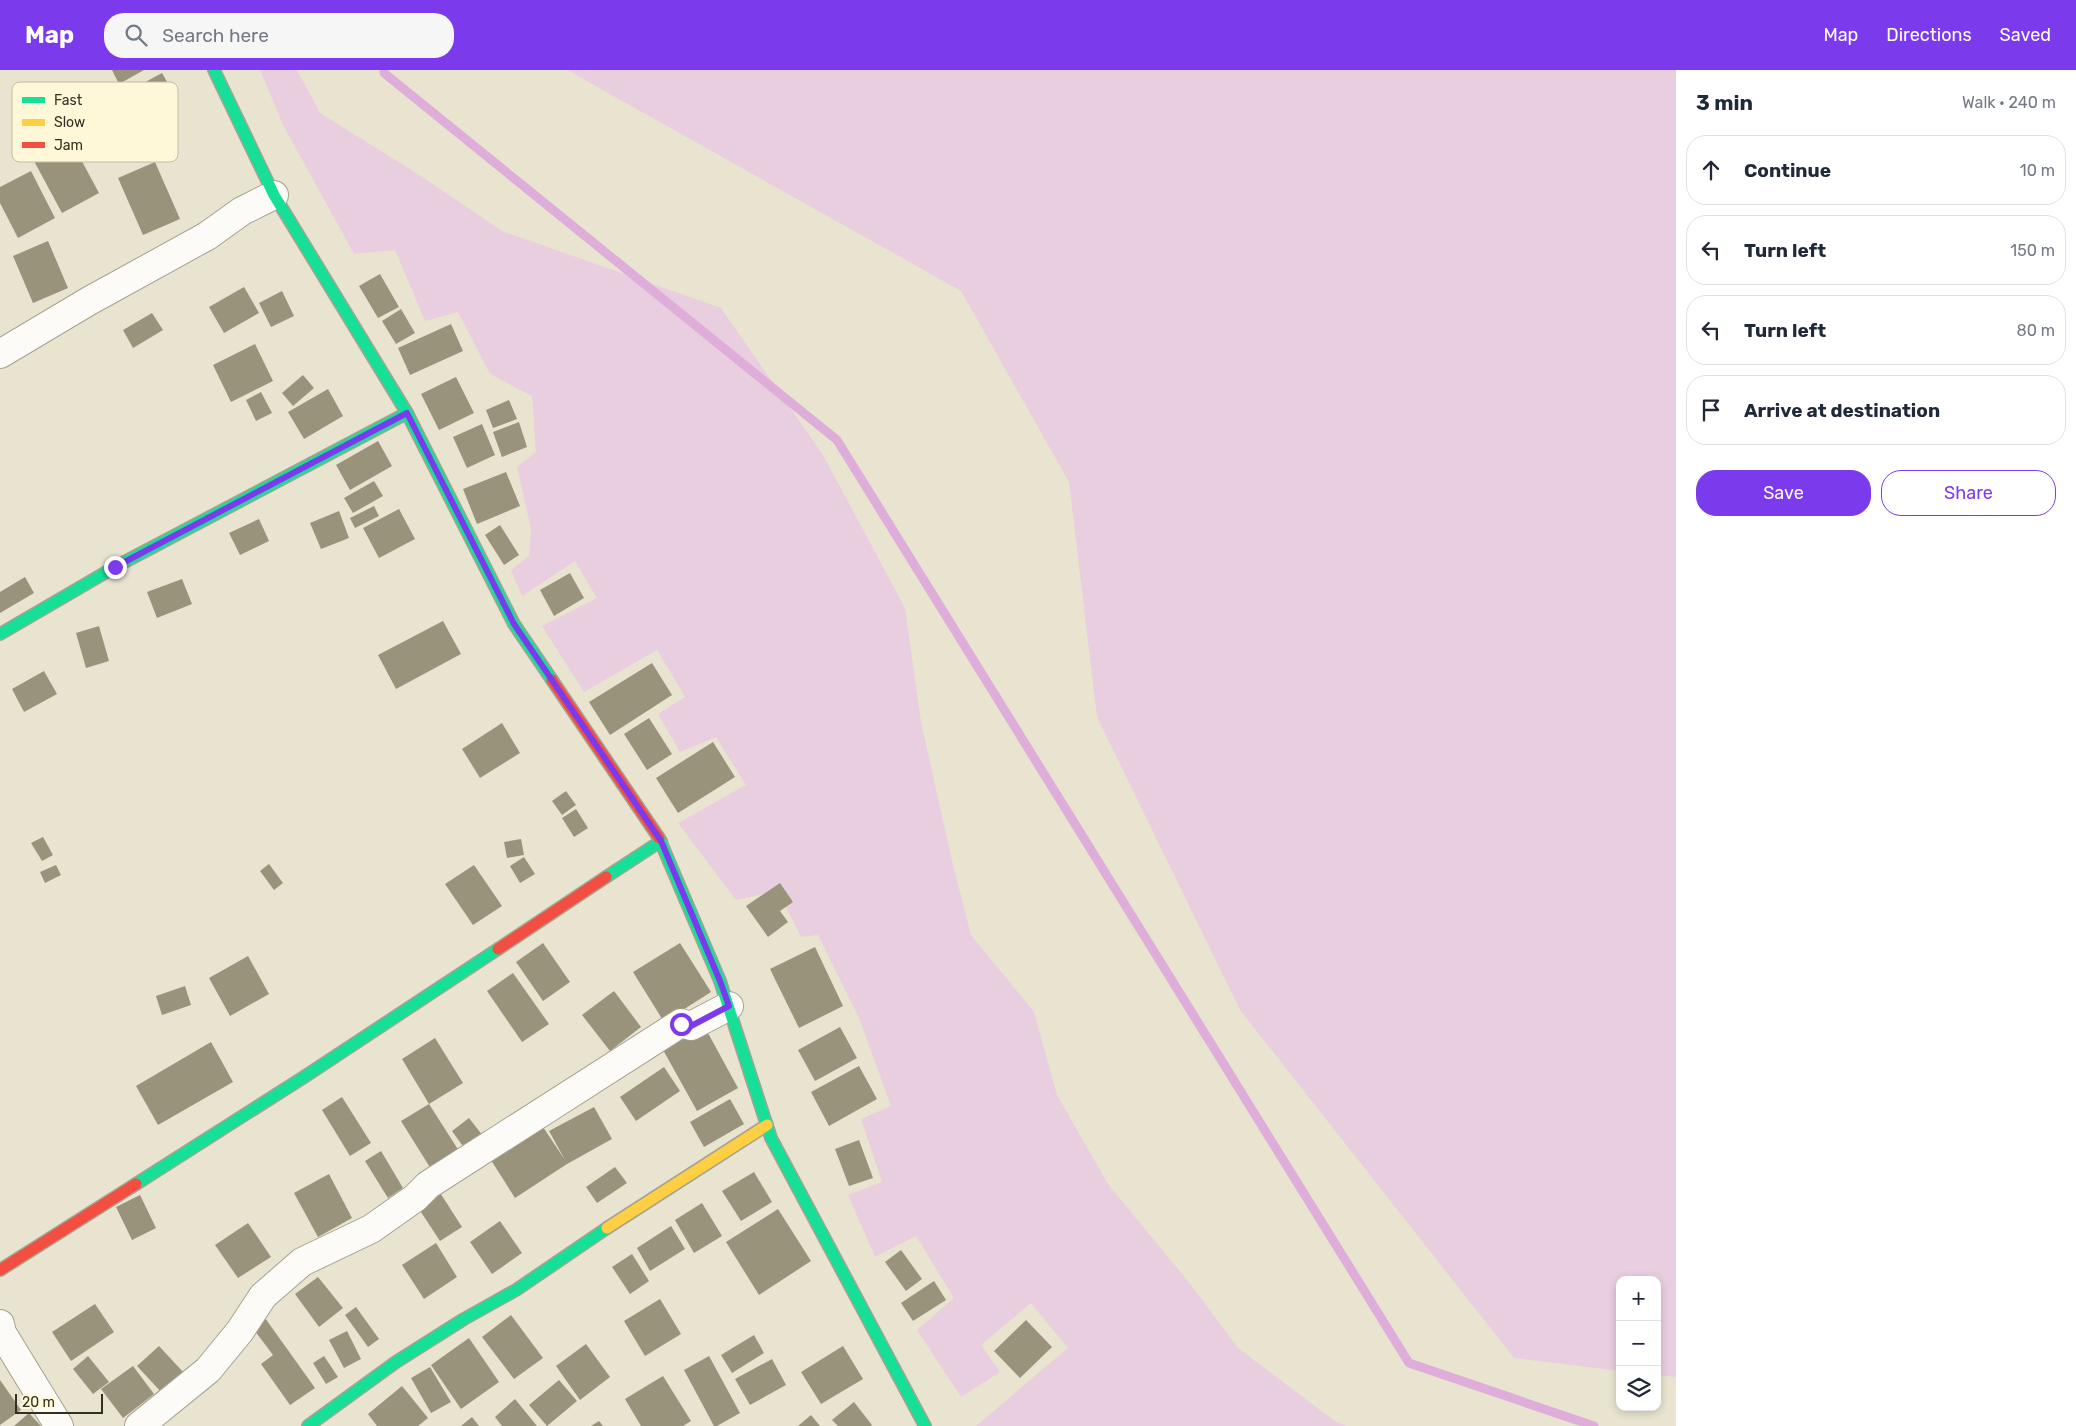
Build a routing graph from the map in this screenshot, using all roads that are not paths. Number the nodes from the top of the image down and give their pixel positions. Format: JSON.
{"nodes":[{"id":1,"x":214,"y":70,"type":"edge"},
{"id":2,"x":274,"y":195,"type":"junction"},
{"id":3,"x":0,"y":354,"type":"edge"},
{"id":4,"x":407,"y":413,"type":"junction"},
{"id":5,"x":0,"y":634,"type":"edge"},
{"id":6,"x":661,"y":841,"type":"junction"},
{"id":7,"x":729,"y":1006,"type":"junction"},
{"id":8,"x":767,"y":1125,"type":"junction"},
{"id":9,"x":0,"y":1270,"type":"edge"},
{"id":10,"x":0,"y":1324,"type":"edge"},
{"id":11,"x":59,"y":1426,"type":"edge"},
{"id":12,"x":140,"y":1426,"type":"edge"},
{"id":13,"x":308,"y":1426,"type":"edge"},
{"id":14,"x":925,"y":1426,"type":"edge"}],
"edges":[{"from":1,"to":2,"type":"street"},
{"from":2,"to":3,"type":"street"},
{"from":2,"to":4,"type":"street"},
{"from":4,"to":5,"type":"street"},
{"from":4,"to":6,"type":"street"},
{"from":6,"to":7,"type":"street"},
{"from":6,"to":9,"type":"street"},
{"from":7,"to":8,"type":"street"},
{"from":7,"to":12,"type":"street"},
{"from":8,"to":13,"type":"street"},
{"from":8,"to":14,"type":"street"},
{"from":10,"to":11,"type":"street"}]}
